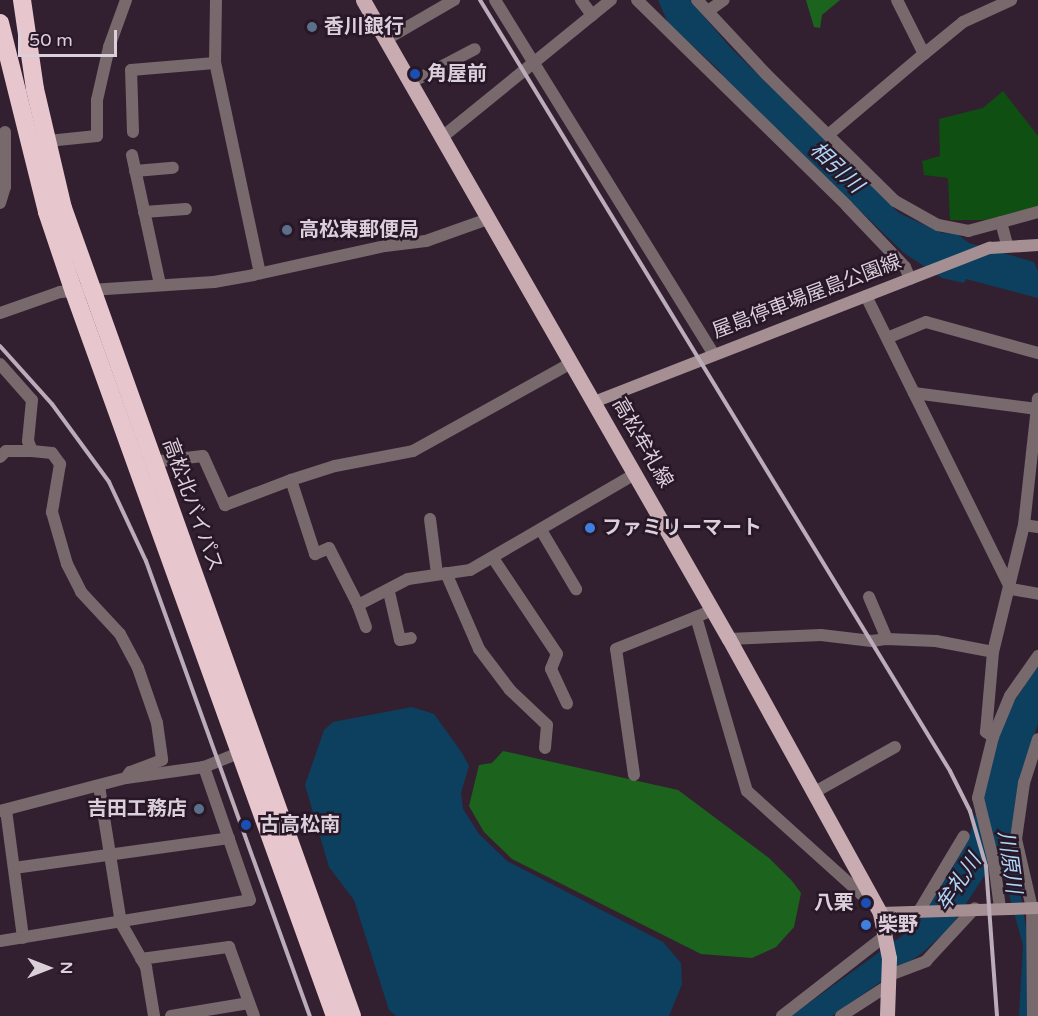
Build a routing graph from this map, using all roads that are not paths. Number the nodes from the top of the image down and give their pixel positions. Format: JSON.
{"nodes":[{"id":1,"x":22,"y":0,"type":"edge"},
{"id":2,"x":126,"y":0,"type":"edge"},
{"id":3,"x":216,"y":0,"type":"edge"},
{"id":4,"x":454,"y":0,"type":"edge"},
{"id":5,"x":495,"y":0,"type":"edge"},
{"id":6,"x":581,"y":0,"type":"edge"},
{"id":7,"x":610,"y":0,"type":"edge"},
{"id":8,"x":637,"y":0,"type":"edge"},
{"id":9,"x":697,"y":0,"type":"edge"},
{"id":10,"x":724,"y":0,"type":"edge"},
{"id":11,"x":897,"y":0,"type":"edge"},
{"id":12,"x":1011,"y":0,"type":"edge"},
{"id":13,"x":367,"y":1,"type":"edge"},
{"id":14,"x":985,"y":5,"type":"edge"},
{"id":15,"x":708,"y":11,"type":"junction"},
{"id":16,"x":592,"y":15,"type":"junction"},
{"id":17,"x":0,"y":23,"type":"edge"},
{"id":18,"x":385,"y":40,"type":"junction"},
{"id":19,"x":2,"y":46,"type":"edge"},
{"id":20,"x":475,"y":49,"type":"dead end"},
{"id":21,"x":924,"y":54,"type":"junction"},
{"id":22,"x":533,"y":62,"type":"junction"},
{"id":23,"x":215,"y":63,"type":"junction"},
{"id":24,"x":410,"y":83,"type":"junction"},
{"id":25,"x":2,"y":131,"type":"edge"},
{"id":26,"x":27,"y":132,"type":"junction"},
{"id":27,"x":134,"y":132,"type":"dead end"},
{"id":28,"x":828,"y":135,"type":"junction"},
{"id":29,"x":441,"y":138,"type":"junction"},
{"id":30,"x":48,"y":141,"type":"junction"},
{"id":31,"x":132,"y":155,"type":"dead end"},
{"id":32,"x":173,"y":168,"type":"dead end"},
{"id":33,"x":135,"y":171,"type":"junction"},
{"id":34,"x":0,"y":203,"type":"edge"},
{"id":35,"x":186,"y":209,"type":"dead end"},
{"id":36,"x":144,"y":212,"type":"junction"},
{"id":37,"x":1038,"y":212,"type":"edge"},
{"id":38,"x":488,"y":219,"type":"junction"},
{"id":39,"x":1001,"y":222,"type":"junction"},
{"id":40,"x":1038,"y":244,"type":"edge"},
{"id":41,"x":1003,"y":245,"type":"junction"},
{"id":42,"x":260,"y":273,"type":"junction"},
{"id":43,"x":910,"y":279,"type":"junction"},
{"id":44,"x":160,"y":285,"type":"junction"},
{"id":45,"x":75,"y":292,"type":"junction"},
{"id":46,"x":866,"y":296,"type":"junction"},
{"id":47,"x":0,"y":304,"type":"edge"},
{"id":48,"x":0,"y":314,"type":"edge"},
{"id":49,"x":887,"y":338,"type":"junction"},
{"id":50,"x":1038,"y":353,"type":"edge"},
{"id":51,"x":714,"y":355,"type":"junction"},
{"id":52,"x":571,"y":363,"type":"junction"},
{"id":53,"x":0,"y":364,"type":"edge"},
{"id":54,"x":914,"y":393,"type":"junction"},
{"id":55,"x":594,"y":402,"type":"junction"},
{"id":56,"x":1037,"y":404,"type":"edge"},
{"id":57,"x":33,"y":451,"type":"junction"},
{"id":58,"x":0,"y":457,"type":"edge"},
{"id":59,"x":152,"y":462,"type":"junction"},
{"id":60,"x":635,"y":474,"type":"junction"},
{"id":61,"x":291,"y":480,"type":"junction"},
{"id":62,"x":430,"y":519,"type":"dead end"},
{"id":63,"x":1024,"y":525,"type":"junction"},
{"id":64,"x":1038,"y":527,"type":"edge"},
{"id":65,"x":541,"y":530,"type":"junction"},
{"id":66,"x":493,"y":558,"type":"junction"},
{"id":67,"x":441,"y":574,"type":"junction"},
{"id":68,"x":576,"y":589,"type":"dead end"},
{"id":69,"x":1011,"y":589,"type":"junction"},
{"id":70,"x":389,"y":592,"type":"junction"},
{"id":71,"x":1038,"y":594,"type":"edge"},
{"id":72,"x":869,"y":597,"type":"dead end"},
{"id":73,"x":358,"y":605,"type":"junction"},
{"id":74,"x":713,"y":610,"type":"junction"},
{"id":75,"x":696,"y":617,"type":"junction"},
{"id":76,"x":366,"y":627,"type":"dead end"},
{"id":77,"x":411,"y":638,"type":"dead end"},
{"id":78,"x":729,"y":639,"type":"junction"},
{"id":79,"x":887,"y":639,"type":"junction"},
{"id":80,"x":993,"y":652,"type":"junction"},
{"id":81,"x":1038,"y":656,"type":"edge"},
{"id":82,"x":567,"y":704,"type":"dead end"},
{"id":83,"x":993,"y":737,"type":"junction"},
{"id":84,"x":1038,"y":739,"type":"edge"},
{"id":85,"x":895,"y":747,"type":"dead end"},
{"id":86,"x":545,"y":748,"type":"dead end"},
{"id":87,"x":239,"y":753,"type":"junction"},
{"id":88,"x":204,"y":767,"type":"junction"},
{"id":89,"x":634,"y":775,"type":"dead end"},
{"id":90,"x":126,"y":778,"type":"junction"},
{"id":91,"x":99,"y":786,"type":"junction"},
{"id":92,"x":813,"y":793,"type":"junction"},
{"id":93,"x":3,"y":810,"type":"edge"},
{"id":94,"x":964,"y":836,"type":"dead end"},
{"id":95,"x":228,"y":838,"type":"junction"},
{"id":96,"x":110,"y":855,"type":"junction"},
{"id":97,"x":14,"y":868,"type":"junction"},
{"id":98,"x":870,"y":896,"type":"junction"},
{"id":99,"x":975,"y":908,"type":"junction"},
{"id":100,"x":1000,"y":908,"type":"junction"},
{"id":101,"x":1031,"y":908,"type":"edge"},
{"id":102,"x":919,"y":911,"type":"junction"},
{"id":103,"x":880,"y":913,"type":"junction"},
{"id":104,"x":121,"y":923,"type":"junction"},
{"id":105,"x":23,"y":938,"type":"junction"},
{"id":106,"x":887,"y":940,"type":"junction"},
{"id":107,"x":0,"y":941,"type":"edge"},
{"id":108,"x":141,"y":958,"type":"junction"},
{"id":109,"x":1036,"y":964,"type":"edge"},
{"id":110,"x":890,"y":977,"type":"junction"},
{"id":111,"x":249,"y":1003,"type":"junction"},
{"id":112,"x":154,"y":1016,"type":"edge"},
{"id":113,"x":171,"y":1016,"type":"edge"},
{"id":114,"x":254,"y":1016,"type":"edge"},
{"id":115,"x":335,"y":1016,"type":"edge"},
{"id":116,"x":352,"y":1016,"type":"edge"},
{"id":117,"x":782,"y":1016,"type":"edge"},
{"id":118,"x":841,"y":1016,"type":"edge"},
{"id":119,"x":886,"y":1016,"type":"edge"},
{"id":120,"x":1033,"y":1016,"type":"edge"}],
"edges":[{"from":1,"to":30,"type":"highway","name":"高松北バイパス"},
{"from":2,"to":30,"type":"street"},
{"from":3,"to":23,"type":"street"},
{"from":4,"to":18,"type":"street"},
{"from":5,"to":22,"type":"street"},
{"from":6,"to":16,"type":"street"},
{"from":7,"to":16,"type":"street"},
{"from":8,"to":43,"type":"street"},
{"from":9,"to":15,"type":"street"},
{"from":10,"to":15,"type":"street"},
{"from":11,"to":21,"type":"street"},
{"from":12,"to":14,"type":"street"},
{"from":13,"to":18,"type":"main road","name":"高松牟礼線"},
{"from":14,"to":21,"type":"street"},
{"from":15,"to":28,"type":"street"},
{"from":16,"to":22,"type":"street"},
{"from":17,"to":19,"type":"highway","name":"高松北バイパス"},
{"from":18,"to":24,"type":"main road","name":"高松牟礼線"},
{"from":19,"to":26,"type":"highway","name":"高松北バイパス"},
{"from":20,"to":24,"type":"street"},
{"from":21,"to":28,"type":"street"},
{"from":22,"to":29,"type":"street"},
{"from":22,"to":51,"type":"street"},
{"from":23,"to":27,"type":"street"},
{"from":23,"to":42,"type":"street"},
{"from":24,"to":29,"type":"main road","name":"高松牟礼線"},
{"from":25,"to":26,"type":"street"},
{"from":25,"to":34,"type":"street"},
{"from":26,"to":45,"type":"highway","name":"高松北バイパス"},
{"from":28,"to":39,"type":"street"},
{"from":29,"to":38,"type":"main road","name":"高松牟礼線"},
{"from":30,"to":45,"type":"highway","name":"高松北バイパス"},
{"from":31,"to":33,"type":"street"},
{"from":32,"to":33,"type":"street"},
{"from":33,"to":36,"type":"street"},
{"from":35,"to":36,"type":"street"},
{"from":36,"to":44,"type":"street"},
{"from":37,"to":39,"type":"street"},
{"from":38,"to":42,"type":"street"},
{"from":38,"to":52,"type":"main road","name":"高松牟礼線"},
{"from":39,"to":41,"type":"street"},
{"from":40,"to":41,"type":"main road","name":"屋島停車場屋島公園線"},
{"from":41,"to":43,"type":"main road","name":"屋島停車場屋島公園線"},
{"from":42,"to":44,"type":"street"},
{"from":43,"to":46,"type":"main road","name":"屋島停車場屋島公園線"},
{"from":44,"to":45,"type":"street"},
{"from":45,"to":47,"type":"street"},
{"from":45,"to":48,"type":"street"},
{"from":45,"to":59,"type":"highway","name":"高松北バイパス"},
{"from":45,"to":87,"type":"highway","name":"高松北バイパス"},
{"from":46,"to":49,"type":"street"},
{"from":46,"to":51,"type":"main road","name":"屋島停車場屋島公園線"},
{"from":49,"to":50,"type":"street"},
{"from":49,"to":54,"type":"street"},
{"from":51,"to":55,"type":"main road","name":"屋島停車場屋島公園線"},
{"from":52,"to":55,"type":"main road","name":"高松牟礼線"},
{"from":52,"to":61,"type":"street"},
{"from":53,"to":57,"type":"street"},
{"from":54,"to":56,"type":"street"},
{"from":54,"to":69,"type":"street"},
{"from":55,"to":60,"type":"main road","name":"高松牟礼線"},
{"from":56,"to":63,"type":"street"},
{"from":57,"to":58,"type":"street"},
{"from":57,"to":90,"type":"street"},
{"from":59,"to":61,"type":"street"},
{"from":59,"to":116,"type":"highway","name":"高松北バイパス"},
{"from":60,"to":65,"type":"street"},
{"from":60,"to":74,"type":"main road","name":"高松牟礼線"},
{"from":61,"to":73,"type":"street"},
{"from":62,"to":67,"type":"street"},
{"from":63,"to":64,"type":"street"},
{"from":63,"to":69,"type":"street"},
{"from":65,"to":66,"type":"street"},
{"from":65,"to":68,"type":"street"},
{"from":66,"to":67,"type":"street"},
{"from":66,"to":82,"type":"street"},
{"from":67,"to":70,"type":"street"},
{"from":67,"to":86,"type":"street"},
{"from":69,"to":71,"type":"street"},
{"from":69,"to":80,"type":"street"},
{"from":70,"to":73,"type":"street"},
{"from":70,"to":77,"type":"street"},
{"from":72,"to":79,"type":"street"},
{"from":73,"to":76,"type":"street"},
{"from":74,"to":75,"type":"street"},
{"from":74,"to":78,"type":"main road","name":"高松牟礼線"},
{"from":75,"to":89,"type":"street"},
{"from":75,"to":98,"type":"street"},
{"from":78,"to":79,"type":"street"},
{"from":78,"to":92,"type":"main road","name":"高松牟礼線"},
{"from":79,"to":80,"type":"street"},
{"from":80,"to":83,"type":"street"},
{"from":81,"to":83,"type":"street"},
{"from":83,"to":100,"type":"street"},
{"from":84,"to":101,"type":"street"},
{"from":85,"to":92,"type":"street"},
{"from":87,"to":88,"type":"street"},
{"from":87,"to":115,"type":"highway","name":"高松北バイパス"},
{"from":88,"to":90,"type":"street"},
{"from":88,"to":95,"type":"street"},
{"from":90,"to":91,"type":"street"},
{"from":91,"to":93,"type":"street"},
{"from":91,"to":96,"type":"street"},
{"from":92,"to":98,"type":"main road","name":"高松牟礼線"},
{"from":93,"to":97,"type":"street"},
{"from":94,"to":102,"type":"street"},
{"from":95,"to":96,"type":"street"},
{"from":95,"to":104,"type":"street"},
{"from":96,"to":97,"type":"street"},
{"from":96,"to":104,"type":"street"},
{"from":97,"to":105,"type":"street"},
{"from":98,"to":103,"type":"main road","name":"高松牟礼線"},
{"from":99,"to":100,"type":"main road"},
{"from":99,"to":102,"type":"main road"},
{"from":99,"to":110,"type":"street"},
{"from":100,"to":101,"type":"main road"},
{"from":101,"to":109,"type":"street"},
{"from":102,"to":103,"type":"main road"},
{"from":103,"to":106,"type":"main road","name":"高松牟礼線"},
{"from":104,"to":105,"type":"street"},
{"from":104,"to":108,"type":"street"},
{"from":105,"to":107,"type":"street"},
{"from":106,"to":110,"type":"main road","name":"高松牟礼線"},
{"from":106,"to":117,"type":"street"},
{"from":108,"to":111,"type":"street"},
{"from":108,"to":112,"type":"street"},
{"from":109,"to":120,"type":"street"},
{"from":110,"to":118,"type":"street"},
{"from":110,"to":119,"type":"main road","name":"高松牟礼線"},
{"from":111,"to":113,"type":"street"},
{"from":111,"to":114,"type":"street"}]}
